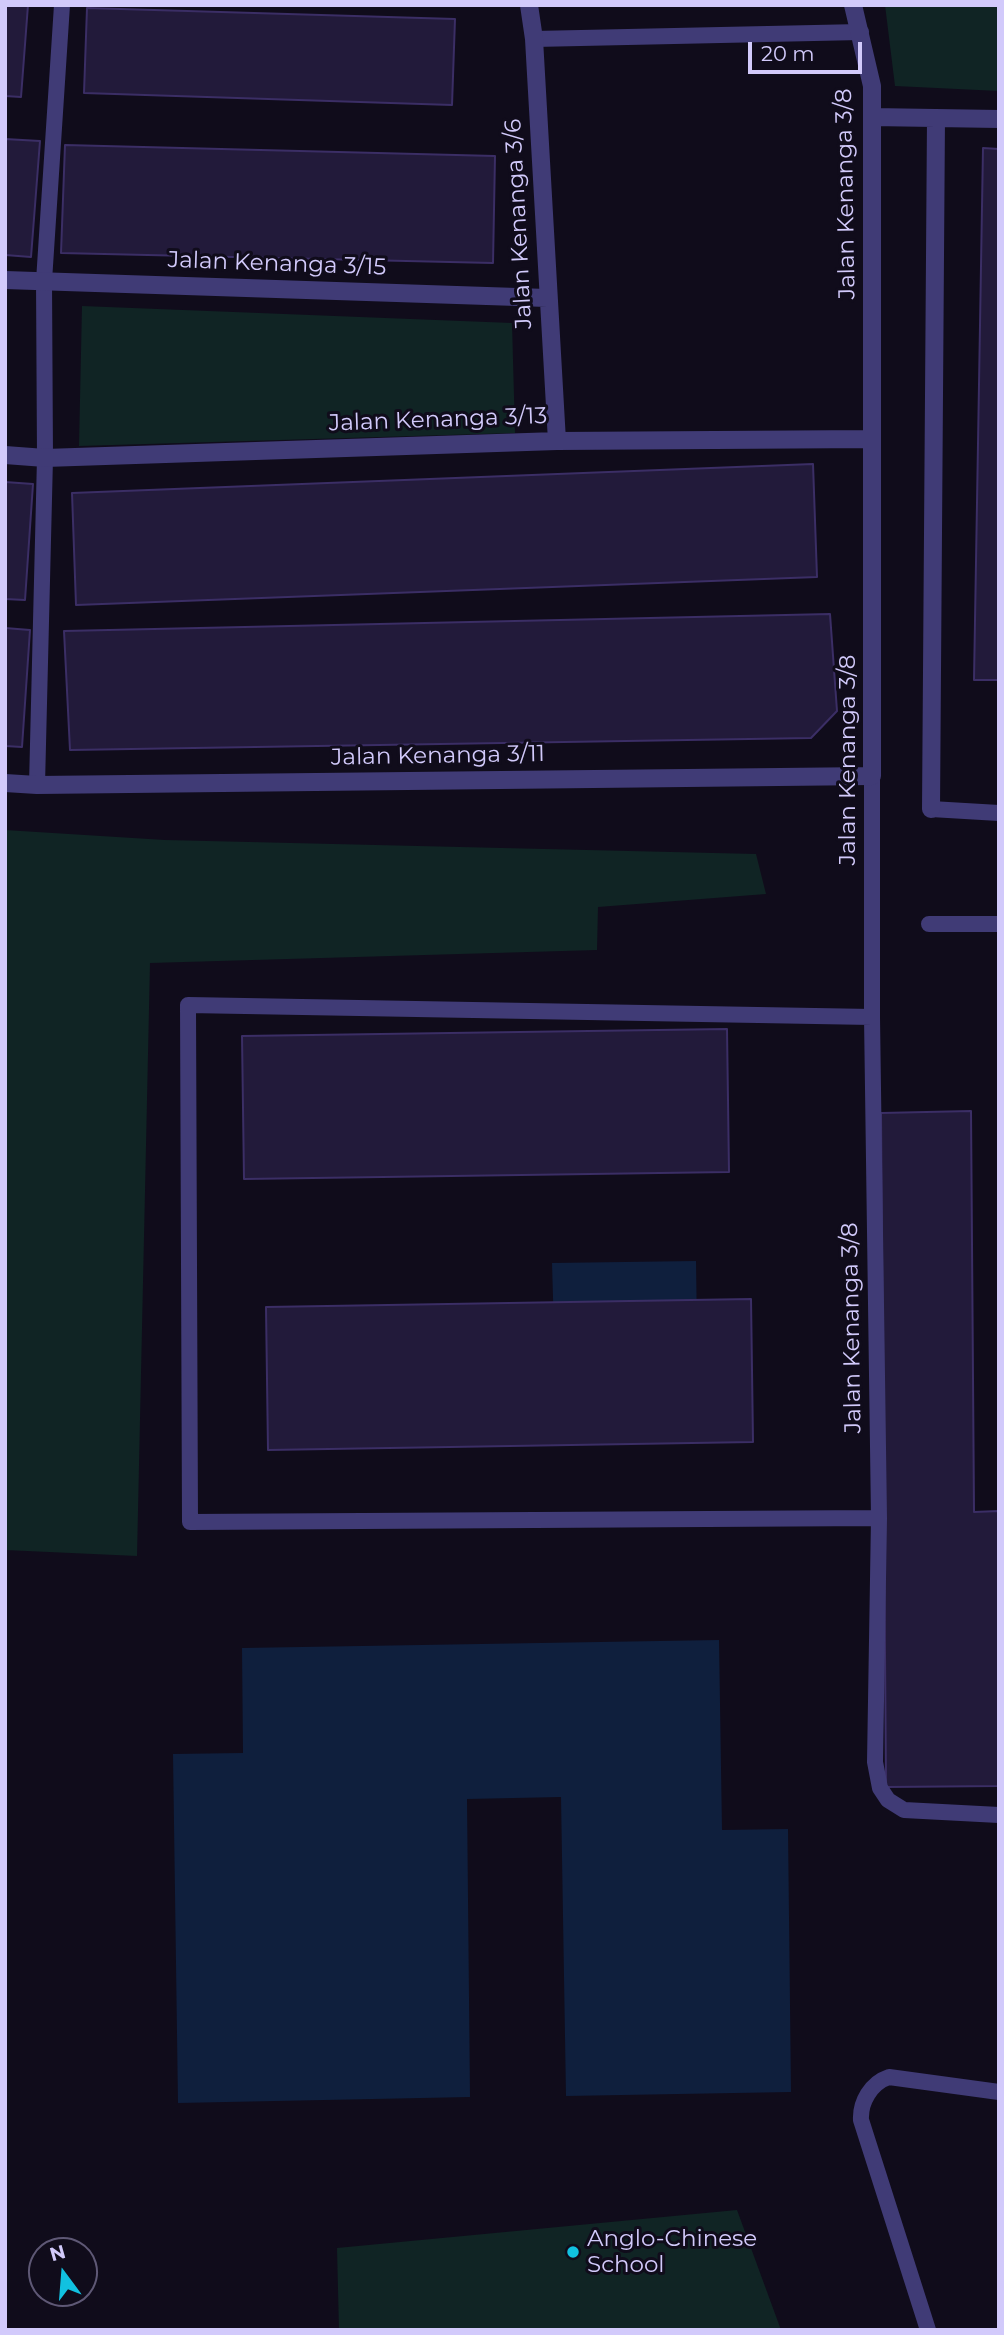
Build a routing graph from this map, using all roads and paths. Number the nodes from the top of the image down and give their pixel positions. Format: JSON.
{"nodes":[{"id":1,"x":62,"y":5,"type":"edge"},
{"id":2,"x":529,"y":5,"type":"edge"},
{"id":3,"x":853,"y":5,"type":"edge"},
{"id":4,"x":861,"y":32,"type":"junction"},
{"id":5,"x":534,"y":40,"type":"junction"},
{"id":6,"x":873,"y":117,"type":"junction"},
{"id":7,"x":936,"y":118,"type":"junction"},
{"id":8,"x":999,"y":119,"type":"edge"},
{"id":9,"x":5,"y":280,"type":"edge"},
{"id":10,"x":44,"y":281,"type":"junction"},
{"id":11,"x":547,"y":298,"type":"junction"},
{"id":12,"x":872,"y":439,"type":"junction"},
{"id":13,"x":557,"y":441,"type":"junction"},
{"id":14,"x":5,"y":455,"type":"edge"},
{"id":15,"x":45,"y":458,"type":"junction"},
{"id":16,"x":872,"y":776,"type":"junction"},
{"id":17,"x":5,"y":783,"type":"edge"},
{"id":18,"x":37,"y":785,"type":"junction"},
{"id":19,"x":931,"y":809,"type":"joint"},
{"id":20,"x":999,"y":813,"type":"edge"},
{"id":21,"x":929,"y":924,"type":"dead end"},
{"id":22,"x":999,"y":924,"type":"edge"},
{"id":23,"x":872,"y":1017,"type":"junction"},
{"id":24,"x":879,"y":1518,"type":"junction"},
{"id":25,"x":999,"y":1815,"type":"edge"},
{"id":26,"x":999,"y":2092,"type":"edge"},
{"id":27,"x":928,"y":2330,"type":"edge"}],
"edges":[{"from":1,"to":10,"type":"lane"},
{"from":2,"to":5,"type":"street","name":"Jalan Kenanga 3/6"},
{"from":3,"to":4,"type":"street","name":"Jalan Kenanga 3/8"},
{"from":4,"to":5,"type":"lane"},
{"from":4,"to":6,"type":"street","name":"Jalan Kenanga 3/8"},
{"from":5,"to":11,"type":"street","name":"Jalan Kenanga 3/6"},
{"from":6,"to":7,"type":"street"},
{"from":6,"to":12,"type":"street","name":"Jalan Kenanga 3/8"},
{"from":7,"to":8,"type":"street"},
{"from":7,"to":19,"type":"street"},
{"from":9,"to":10,"type":"street","name":"Jalan Kenanga 3/15"},
{"from":10,"to":11,"type":"street","name":"Jalan Kenanga 3/15"},
{"from":10,"to":15,"type":"lane"},
{"from":11,"to":13,"type":"street","name":"Jalan Kenanga 3/6"},
{"from":12,"to":13,"type":"street","name":"Jalan Kenanga 3/13"},
{"from":12,"to":16,"type":"street","name":"Jalan Kenanga 3/8"},
{"from":13,"to":15,"type":"street","name":"Jalan Kenanga 3/13"},
{"from":14,"to":15,"type":"street","name":"Jalan Kenanga 3/13"},
{"from":15,"to":18,"type":"lane"},
{"from":16,"to":18,"type":"street","name":"Jalan Kenanga 3/11"},
{"from":16,"to":23,"type":"lane","name":"Jalan Kenanga 3/8"},
{"from":17,"to":18,"type":"street","name":"Jalan Kenanga 3/11"},
{"from":19,"to":20,"type":"lane"},
{"from":21,"to":22,"type":"lane"},
{"from":23,"to":24,"type":"lane","name":"Jalan Kenanga 3/8"},
{"from":23,"to":24,"type":"lane"},
{"from":24,"to":25,"type":"lane","name":"Jalan Kenanga 3/8"},
{"from":26,"to":27,"type":"lane"}]}
